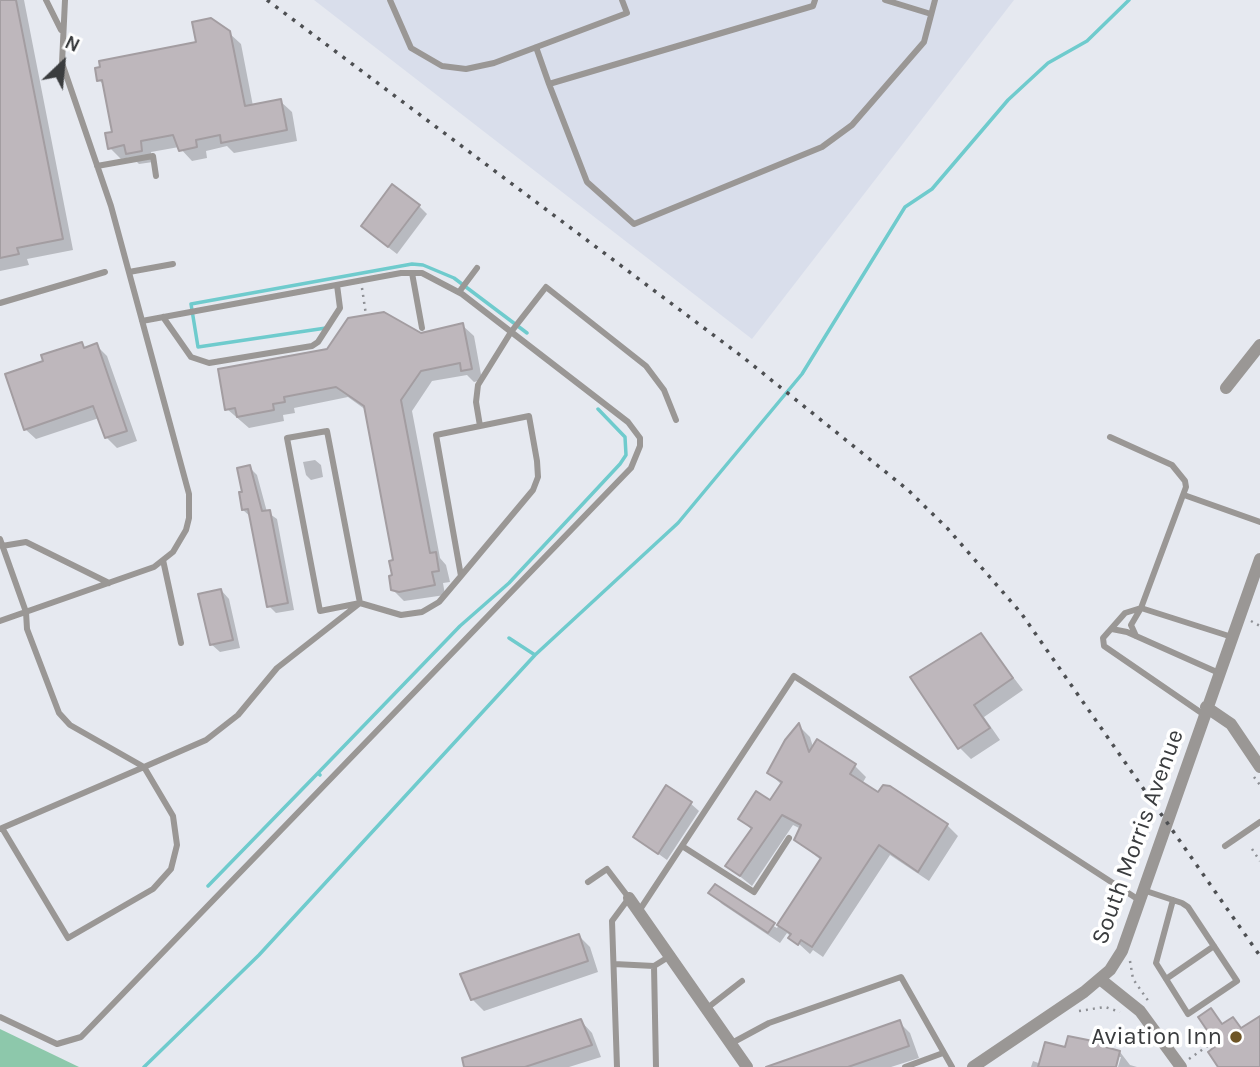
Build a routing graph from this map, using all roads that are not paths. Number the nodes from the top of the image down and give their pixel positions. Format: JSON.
{"nodes":[{"id":1,"x":46,"y":0,"type":"edge"},
{"id":2,"x":65,"y":0,"type":"edge"},
{"id":3,"x":390,"y":0,"type":"edge"},
{"id":4,"x":622,"y":0,"type":"edge"},
{"id":5,"x":815,"y":0,"type":"edge"},
{"id":6,"x":885,"y":0,"type":"edge"},
{"id":7,"x":934,"y":0,"type":"edge"},
{"id":8,"x":931,"y":14,"type":"junction"},
{"id":9,"x":62,"y":31,"type":"junction"},
{"id":10,"x":536,"y":47,"type":"junction"},
{"id":11,"x":549,"y":84,"type":"junction"},
{"id":12,"x":97,"y":166,"type":"junction"},
{"id":13,"x":156,"y":176,"type":"dead end"},
{"id":14,"x":173,"y":264,"type":"dead end"},
{"id":15,"x":477,"y":268,"type":"dead end"},
{"id":16,"x":105,"y":272,"type":"dead end"},
{"id":17,"x":129,"y":272,"type":"junction"},
{"id":18,"x":412,"y":272,"type":"junction"},
{"id":19,"x":337,"y":285,"type":"junction"},
{"id":20,"x":459,"y":292,"type":"junction"},
{"id":21,"x":0,"y":303,"type":"edge"},
{"id":22,"x":163,"y":317,"type":"junction"},
{"id":23,"x":142,"y":321,"type":"junction"},
{"id":24,"x":422,"y":328,"type":"dead end"},
{"id":25,"x":511,"y":332,"type":"junction"},
{"id":26,"x":1260,"y":345,"type":"edge"},
{"id":27,"x":1226,"y":388,"type":"dead end"},
{"id":28,"x":676,"y":421,"type":"dead end"},
{"id":29,"x":480,"y":426,"type":"junction"},
{"id":30,"x":1110,"y":437,"type":"dead end"},
{"id":31,"x":1184,"y":495,"type":"junction"},
{"id":32,"x":1260,"y":522,"type":"edge"},
{"id":33,"x":1,"y":542,"type":"edge"},
{"id":34,"x":1260,"y":559,"type":"edge"},
{"id":35,"x":163,"y":560,"type":"junction"},
{"id":36,"x":461,"y":576,"type":"junction"},
{"id":37,"x":109,"y":583,"type":"junction"},
{"id":38,"x":360,"y":603,"type":"junction"},
{"id":39,"x":1141,"y":608,"type":"junction"},
{"id":40,"x":26,"y":612,"type":"junction"},
{"id":41,"x":0,"y":621,"type":"edge"},
{"id":42,"x":1111,"y":629,"type":"junction"},
{"id":43,"x":1136,"y":636,"type":"junction"},
{"id":44,"x":1232,"y":637,"type":"junction"},
{"id":45,"x":181,"y":643,"type":"dead end"},
{"id":46,"x":1219,"y":673,"type":"junction"},
{"id":47,"x":1205,"y":710,"type":"junction"},
{"id":48,"x":144,"y":767,"type":"junction"},
{"id":49,"x":1260,"y":767,"type":"edge"},
{"id":50,"x":1260,"y":822,"type":"edge"},
{"id":51,"x":1,"y":829,"type":"edge"},
{"id":52,"x":789,"y":838,"type":"dead end"},
{"id":53,"x":682,"y":846,"type":"junction"},
{"id":54,"x":1225,"y":846,"type":"dead end"},
{"id":55,"x":588,"y":882,"type":"dead end"},
{"id":56,"x":1141,"y":895,"type":"junction"},
{"id":57,"x":629,"y":898,"type":"junction"},
{"id":58,"x":1173,"y":900,"type":"junction"},
{"id":59,"x":639,"y":911,"type":"junction"},
{"id":60,"x":1214,"y":947,"type":"junction"},
{"id":61,"x":670,"y":956,"type":"junction"},
{"id":62,"x":614,"y":964,"type":"junction"},
{"id":63,"x":654,"y":966,"type":"junction"},
{"id":64,"x":1100,"y":979,"type":"junction"},
{"id":65,"x":1166,"y":979,"type":"junction"},
{"id":66,"x":742,"y":981,"type":"dead end"},
{"id":67,"x":706,"y":1009,"type":"junction"},
{"id":68,"x":0,"y":1017,"type":"edge"},
{"id":69,"x":730,"y":1044,"type":"junction"},
{"id":70,"x":943,"y":1053,"type":"junction"},
{"id":71,"x":1184,"y":1064,"type":"edge"},
{"id":72,"x":617,"y":1067,"type":"edge"},
{"id":73,"x":656,"y":1067,"type":"edge"},
{"id":74,"x":747,"y":1067,"type":"edge"},
{"id":75,"x":905,"y":1067,"type":"edge"},
{"id":76,"x":952,"y":1067,"type":"edge"},
{"id":77,"x":973,"y":1067,"type":"edge"}],
"edges":[{"from":1,"to":9,"type":"lane"},
{"from":2,"to":9,"type":"lane"},
{"from":3,"to":10,"type":"lane"},
{"from":4,"to":10,"type":"lane"},
{"from":5,"to":11,"type":"lane"},
{"from":6,"to":8,"type":"lane"},
{"from":7,"to":8,"type":"lane"},
{"from":8,"to":11,"type":"lane"},
{"from":9,"to":12,"type":"lane"},
{"from":10,"to":11,"type":"lane"},
{"from":12,"to":13,"type":"lane"},
{"from":12,"to":17,"type":"lane"},
{"from":14,"to":17,"type":"lane"},
{"from":15,"to":20,"type":"lane"},
{"from":16,"to":21,"type":"lane"},
{"from":17,"to":23,"type":"lane"},
{"from":18,"to":19,"type":"lane"},
{"from":18,"to":20,"type":"lane"},
{"from":18,"to":24,"type":"lane"},
{"from":19,"to":22,"type":"lane"},
{"from":19,"to":22,"type":"lane"},
{"from":20,"to":25,"type":"lane"},
{"from":22,"to":23,"type":"lane"},
{"from":23,"to":35,"type":"lane"},
{"from":25,"to":28,"type":"lane"},
{"from":25,"to":29,"type":"lane"},
{"from":25,"to":68,"type":"lane"},
{"from":26,"to":27,"type":"street"},
{"from":29,"to":36,"type":"lane"},
{"from":29,"to":36,"type":"lane"},
{"from":30,"to":31,"type":"lane"},
{"from":31,"to":32,"type":"lane"},
{"from":31,"to":39,"type":"lane"},
{"from":33,"to":37,"type":"lane"},
{"from":33,"to":40,"type":"lane"},
{"from":34,"to":44,"type":"street","name":"South Morris Avenue"},
{"from":35,"to":37,"type":"lane"},
{"from":35,"to":45,"type":"lane"},
{"from":36,"to":38,"type":"lane"},
{"from":37,"to":40,"type":"lane"},
{"from":38,"to":38,"type":"lane"},
{"from":38,"to":48,"type":"lane"},
{"from":39,"to":42,"type":"lane"},
{"from":39,"to":43,"type":"lane"},
{"from":39,"to":44,"type":"lane"},
{"from":40,"to":41,"type":"lane"},
{"from":40,"to":48,"type":"lane"},
{"from":42,"to":43,"type":"lane"},
{"from":42,"to":47,"type":"lane"},
{"from":43,"to":46,"type":"lane"},
{"from":44,"to":46,"type":"street","name":"South Morris Avenue"},
{"from":46,"to":47,"type":"street","name":"South Morris Avenue"},
{"from":47,"to":49,"type":"street"},
{"from":47,"to":56,"type":"street","name":"South Morris Avenue"},
{"from":48,"to":51,"type":"lane"},
{"from":48,"to":51,"type":"lane"},
{"from":50,"to":54,"type":"lane"},
{"from":52,"to":53,"type":"lane"},
{"from":53,"to":56,"type":"lane"},
{"from":53,"to":59,"type":"lane"},
{"from":55,"to":57,"type":"lane"},
{"from":56,"to":58,"type":"lane"},
{"from":56,"to":64,"type":"street","name":"South Morris Avenue"},
{"from":57,"to":59,"type":"street"},
{"from":57,"to":62,"type":"lane"},
{"from":58,"to":60,"type":"lane"},
{"from":58,"to":65,"type":"lane"},
{"from":59,"to":61,"type":"street"},
{"from":60,"to":65,"type":"lane"},
{"from":60,"to":65,"type":"lane"},
{"from":61,"to":63,"type":"lane"},
{"from":61,"to":67,"type":"street"},
{"from":62,"to":63,"type":"lane"},
{"from":62,"to":72,"type":"lane"},
{"from":63,"to":73,"type":"lane"},
{"from":64,"to":71,"type":"street"},
{"from":64,"to":77,"type":"street","name":"South Morris Avenue"},
{"from":66,"to":67,"type":"lane"},
{"from":67,"to":69,"type":"street"},
{"from":69,"to":70,"type":"lane"},
{"from":69,"to":74,"type":"street"},
{"from":70,"to":75,"type":"lane"},
{"from":70,"to":76,"type":"lane"}]}
